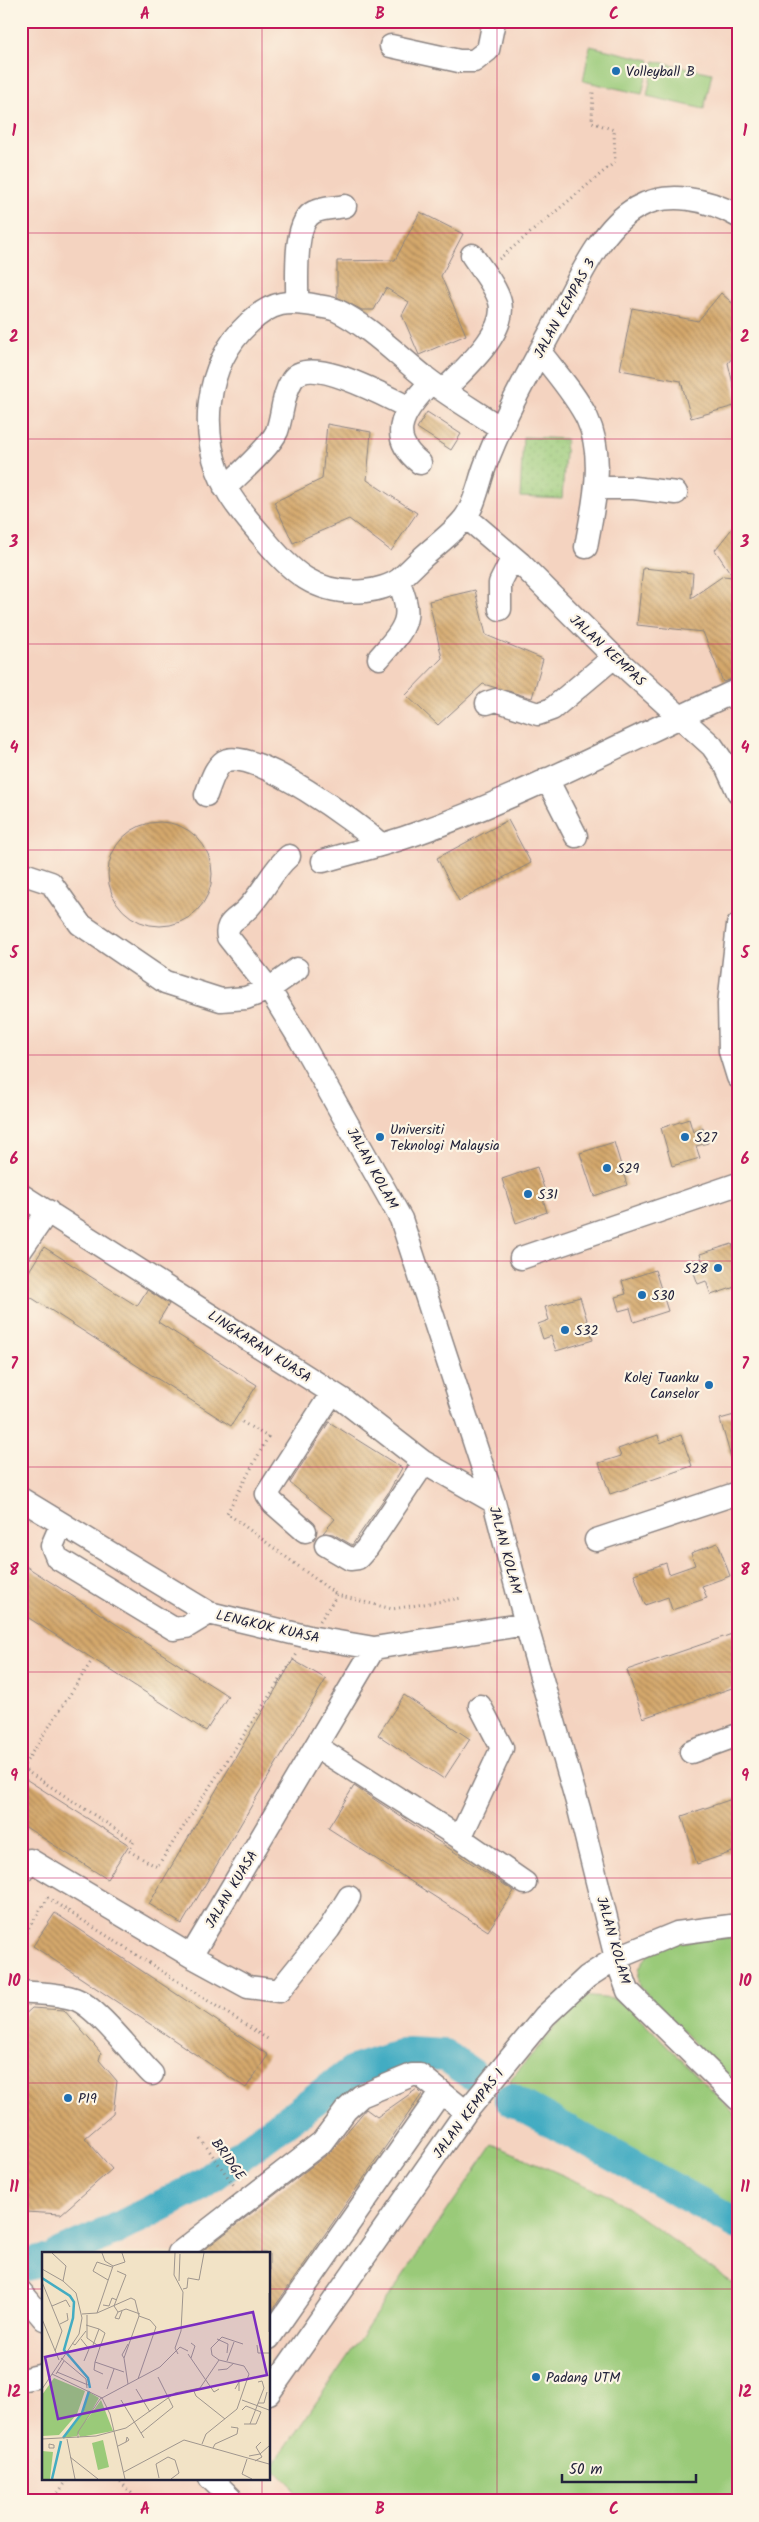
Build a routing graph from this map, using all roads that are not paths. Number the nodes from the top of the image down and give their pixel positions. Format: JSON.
{"nodes":[{"id":1,"x":494,"y":21,"type":"edge"},
{"id":2,"x":391,"y":46,"type":"dead end"},
{"id":3,"x":345,"y":206,"type":"dead end"},
{"id":4,"x":738,"y":216,"type":"edge"},
{"id":5,"x":478,"y":264,"type":"road end"},
{"id":6,"x":297,"y":302,"type":"junction"},
{"id":7,"x":540,"y":352,"type":"junction"},
{"id":8,"x":437,"y":386,"type":"junction"},
{"id":9,"x":408,"y":407,"type":"junction"},
{"id":10,"x":499,"y":427,"type":"junction"},
{"id":11,"x":420,"y":463,"type":"dead end"},
{"id":12,"x":225,"y":488,"type":"junction"},
{"id":13,"x":596,"y":488,"type":"junction"},
{"id":14,"x":676,"y":493,"type":"dead end"},
{"id":15,"x":466,"y":517,"type":"junction"},
{"id":16,"x":586,"y":547,"type":"dead end"},
{"id":17,"x":520,"y":563,"type":"junction"},
{"id":18,"x":398,"y":581,"type":"junction"},
{"id":19,"x":500,"y":609,"type":"dead end"},
{"id":20,"x":614,"y":656,"type":"junction"},
{"id":21,"x":379,"y":658,"type":"dead end"},
{"id":22,"x":738,"y":690,"type":"edge"},
{"id":23,"x":487,"y":703,"type":"dead end"},
{"id":24,"x":681,"y":716,"type":"junction"},
{"id":25,"x":547,"y":779,"type":"junction"},
{"id":26,"x":738,"y":792,"type":"edge"},
{"id":27,"x":206,"y":795,"type":"dead end"},
{"id":28,"x":576,"y":836,"type":"dead end"},
{"id":29,"x":380,"y":844,"type":"junction"},
{"id":30,"x":288,"y":856,"type":"dead end"},
{"id":31,"x":323,"y":861,"type":"dead end"},
{"id":32,"x":21,"y":873,"type":"edge"},
{"id":33,"x":738,"y":925,"type":"edge"},
{"id":34,"x":297,"y":969,"type":"dead end"},
{"id":35,"x":270,"y":989,"type":"junction"},
{"id":36,"x":738,"y":1077,"type":"edge"},
{"id":37,"x":738,"y":1184,"type":"edge"},
{"id":38,"x":21,"y":1195,"type":"edge"},
{"id":39,"x":48,"y":1211,"type":"junction"},
{"id":40,"x":21,"y":1250,"type":"edge"},
{"id":41,"x":521,"y":1258,"type":"dead end"},
{"id":42,"x":332,"y":1393,"type":"junction"},
{"id":43,"x":424,"y":1462,"type":"junction"},
{"id":44,"x":738,"y":1493,"type":"edge"},
{"id":45,"x":21,"y":1499,"type":"edge"},
{"id":46,"x":494,"y":1502,"type":"junction"},
{"id":47,"x":61,"y":1525,"type":"junction"},
{"id":48,"x":305,"y":1532,"type":"dead end"},
{"id":49,"x":596,"y":1540,"type":"dead end"},
{"id":50,"x":326,"y":1545,"type":"dead end"},
{"id":51,"x":209,"y":1612,"type":"junction"},
{"id":52,"x":526,"y":1624,"type":"junction"},
{"id":53,"x":374,"y":1648,"type":"junction"},
{"id":54,"x":480,"y":1706,"type":"dead end"},
{"id":55,"x":738,"y":1735,"type":"edge"},
{"id":56,"x":317,"y":1747,"type":"junction"},
{"id":57,"x":691,"y":1752,"type":"dead end"},
{"id":58,"x":460,"y":1838,"type":"junction"},
{"id":59,"x":24,"y":1862,"type":"edge"},
{"id":60,"x":525,"y":1883,"type":"dead end"},
{"id":61,"x":349,"y":1897,"type":"dead end"},
{"id":62,"x":738,"y":1925,"type":"edge"},
{"id":63,"x":191,"y":1956,"type":"junction"},
{"id":64,"x":616,"y":1958,"type":"junction"},
{"id":65,"x":21,"y":1992,"type":"edge"},
{"id":66,"x":152,"y":2074,"type":"dead end"},
{"id":67,"x":441,"y":2092,"type":"junction"},
{"id":68,"x":738,"y":2098,"type":"edge"},
{"id":69,"x":466,"y":2112,"type":"junction"},
{"id":70,"x":180,"y":2252,"type":"edge"},
{"id":71,"x":23,"y":2295,"type":"edge"},
{"id":72,"x":42,"y":2317,"type":"edge"},
{"id":73,"x":270,"y":2337,"type":"edge"},
{"id":74,"x":42,"y":2375,"type":"edge"},
{"id":75,"x":21,"y":2380,"type":"edge"},
{"id":76,"x":270,"y":2392,"type":"edge"},
{"id":77,"x":215,"y":2480,"type":"edge"},
{"id":78,"x":234,"y":2501,"type":"edge"}],
"edges":[{"from":1,"to":2,"type":"street"},
{"from":3,"to":6,"type":"street"},
{"from":4,"to":7,"type":"street","name":"JALAN KEMPAS 3"},
{"from":5,"to":8,"type":"street"},
{"from":6,"to":8,"type":"street"},
{"from":6,"to":12,"type":"street"},
{"from":7,"to":10,"type":"street","name":"JALAN KEMPAS 3"},
{"from":7,"to":13,"type":"street"},
{"from":8,"to":9,"type":"street"},
{"from":8,"to":10,"type":"street"},
{"from":9,"to":11,"type":"street"},
{"from":9,"to":12,"type":"street"},
{"from":10,"to":15,"type":"street","name":"JALAN KEMPAS 3"},
{"from":12,"to":18,"type":"street"},
{"from":13,"to":14,"type":"street"},
{"from":13,"to":16,"type":"street"},
{"from":15,"to":17,"type":"street","name":"JALAN KEMPAS"},
{"from":15,"to":18,"type":"street"},
{"from":17,"to":19,"type":"street"},
{"from":17,"to":20,"type":"street","name":"JALAN KEMPAS"},
{"from":18,"to":21,"type":"street"},
{"from":20,"to":23,"type":"street"},
{"from":20,"to":24,"type":"street","name":"JALAN KEMPAS"},
{"from":22,"to":24,"type":"street"},
{"from":24,"to":25,"type":"street"},
{"from":24,"to":26,"type":"street","name":"JALAN KEMPAS"},
{"from":25,"to":28,"type":"street"},
{"from":25,"to":29,"type":"street"},
{"from":27,"to":29,"type":"street"},
{"from":29,"to":31,"type":"street"},
{"from":30,"to":35,"type":"street","name":"JALAN KOLAM"},
{"from":32,"to":35,"type":"street"},
{"from":33,"to":36,"type":"street"},
{"from":34,"to":35,"type":"street"},
{"from":35,"to":46,"type":"street","name":"JALAN KOLAM"},
{"from":37,"to":41,"type":"street"},
{"from":38,"to":39,"type":"street","name":"LINGKARAN KUASA"},
{"from":39,"to":40,"type":"street"},
{"from":39,"to":42,"type":"street","name":"LINGKARAN KUASA"},
{"from":42,"to":43,"type":"street","name":"LINGKARAN KUASA"},
{"from":42,"to":48,"type":"street"},
{"from":43,"to":46,"type":"street","name":"LINGKARAN KUASA"},
{"from":43,"to":50,"type":"street"},
{"from":44,"to":49,"type":"street"},
{"from":45,"to":47,"type":"street","name":"LENGKOK KUASA"},
{"from":46,"to":52,"type":"street","name":"JALAN KOLAM"},
{"from":47,"to":51,"type":"street","name":"LENGKOK KUASA"},
{"from":47,"to":51,"type":"street"},
{"from":51,"to":53,"type":"street","name":"LENGKOK KUASA"},
{"from":52,"to":53,"type":"street","name":"LENGKOK KUASA"},
{"from":52,"to":64,"type":"street","name":"JALAN KOLAM"},
{"from":53,"to":56,"type":"street","name":"JALAN KUASA"},
{"from":54,"to":58,"type":"street"},
{"from":55,"to":57,"type":"street"},
{"from":56,"to":58,"type":"street"},
{"from":56,"to":63,"type":"street","name":"JALAN KUASA"},
{"from":58,"to":60,"type":"street"},
{"from":59,"to":63,"type":"street"},
{"from":61,"to":63,"type":"street"},
{"from":62,"to":64,"type":"street","name":"JALAN KEMPAS 1"},
{"from":64,"to":68,"type":"street","name":"JALAN KOLAM"},
{"from":64,"to":69,"type":"street","name":"JALAN KEMPAS 1"},
{"from":65,"to":66,"type":"street"},
{"from":67,"to":69,"type":"street"},
{"from":67,"to":70,"type":"street"},
{"from":67,"to":73,"type":"street"},
{"from":69,"to":76,"type":"street","name":"JALAN KEMPAS 1"},
{"from":71,"to":72,"type":"street"},
{"from":74,"to":75,"type":"street"},
{"from":77,"to":78,"type":"street"}]}
